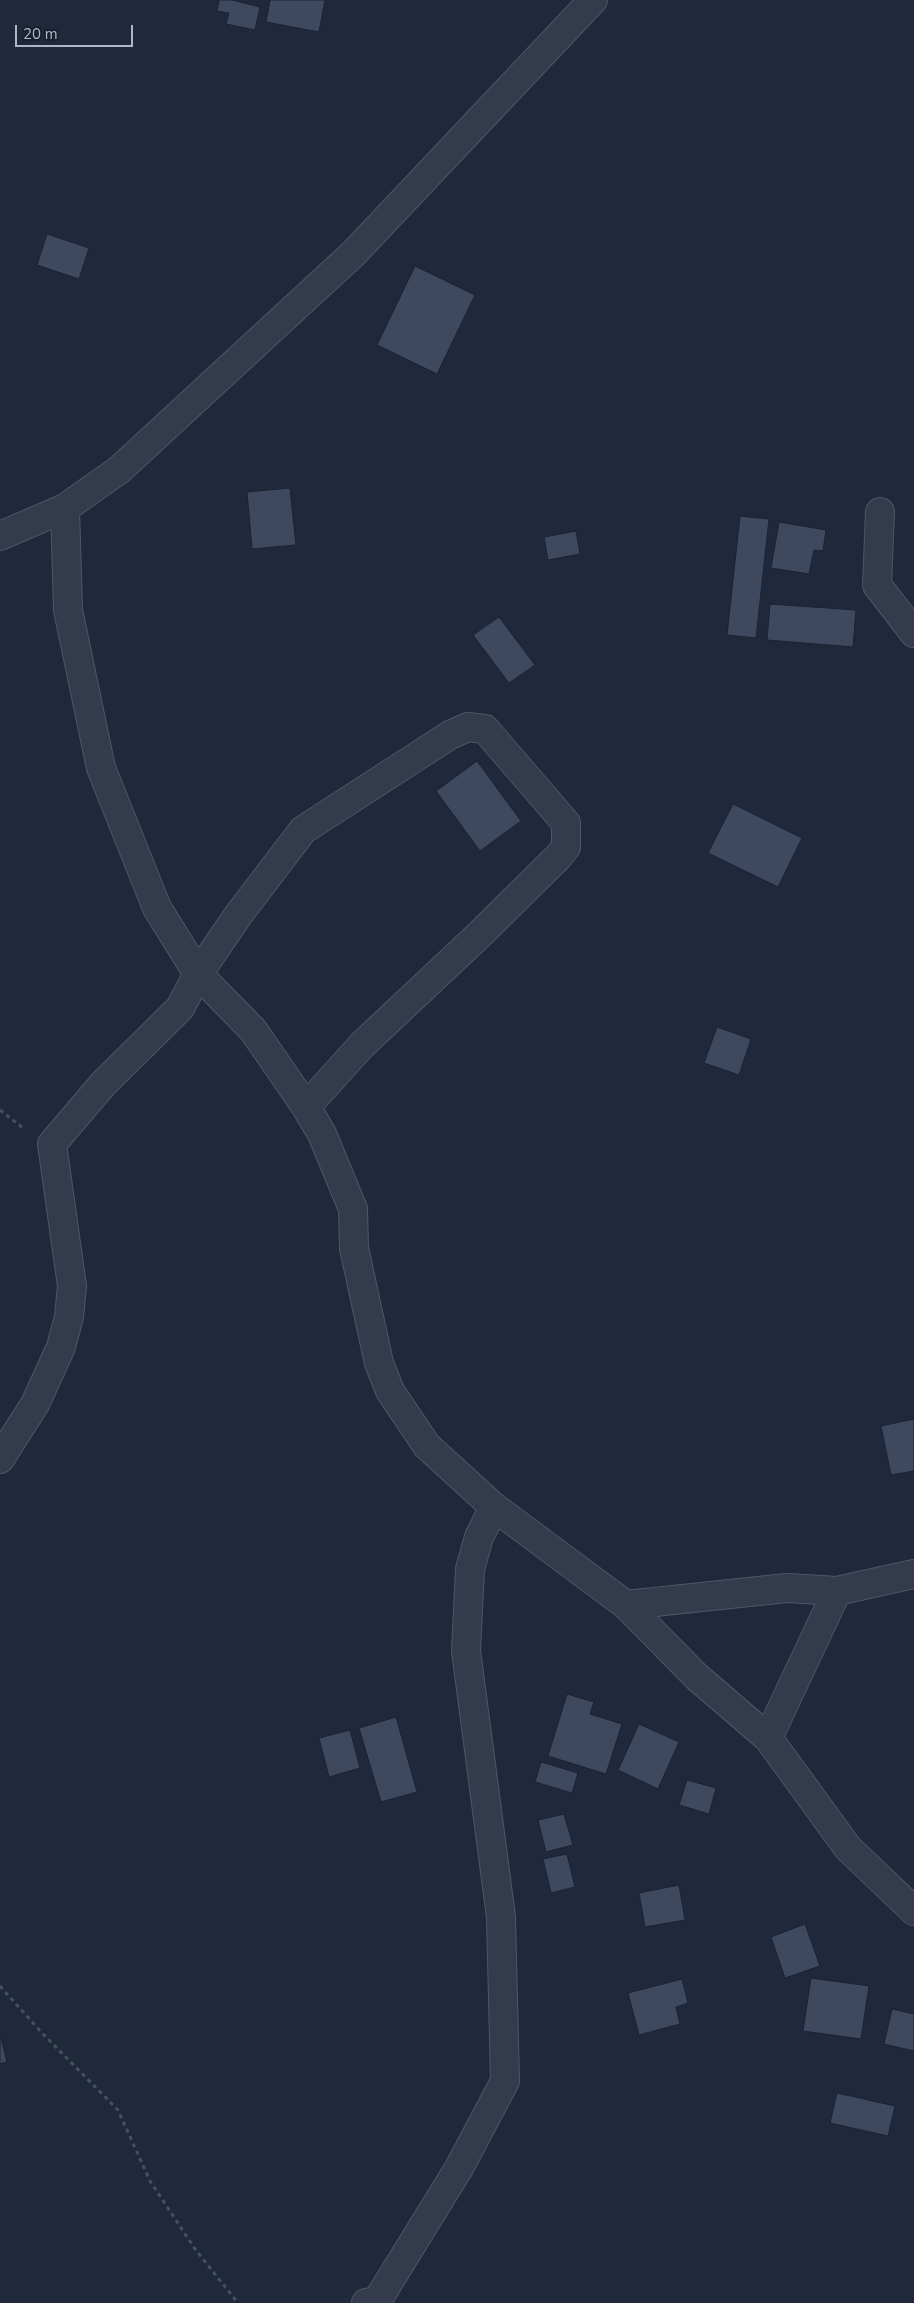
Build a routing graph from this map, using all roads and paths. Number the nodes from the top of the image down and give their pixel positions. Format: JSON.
{"nodes":[{"id":1,"x":593,"y":0,"type":"edge"},
{"id":2,"x":65,"y":508,"type":"junction"},
{"id":3,"x":880,"y":512,"type":"dead end"},
{"id":4,"x":0,"y":536,"type":"edge"},
{"id":5,"x":914,"y":633,"type":"edge"},
{"id":6,"x":198,"y":974,"type":"junction"},
{"id":7,"x":306,"y":1107,"type":"junction"},
{"id":8,"x":0,"y":1458,"type":"edge"},
{"id":9,"x":494,"y":1507,"type":"junction"},
{"id":10,"x":914,"y":1574,"type":"edge"},
{"id":11,"x":837,"y":1591,"type":"junction"},
{"id":12,"x":626,"y":1605,"type":"junction"},
{"id":13,"x":768,"y":1738,"type":"junction"},
{"id":14,"x":914,"y":1910,"type":"edge"},
{"id":15,"x":0,"y":1986,"type":"edge"},
{"id":16,"x":374,"y":2302,"type":"edge"},
{"id":17,"x":238,"y":2303,"type":"edge"}],
"edges":[{"from":1,"to":2,"type":"street"},
{"from":2,"to":4,"type":"street"},
{"from":2,"to":6,"type":"street"},
{"from":3,"to":5,"type":"street"},
{"from":6,"to":7,"type":"street"},
{"from":6,"to":7,"type":"street"},
{"from":6,"to":8,"type":"street"},
{"from":7,"to":9,"type":"street"},
{"from":9,"to":12,"type":"street"},
{"from":9,"to":16,"type":"street"},
{"from":10,"to":11,"type":"street"},
{"from":11,"to":12,"type":"street"},
{"from":11,"to":13,"type":"street"},
{"from":12,"to":13,"type":"street"},
{"from":13,"to":14,"type":"street"},
{"from":15,"to":17,"type":"path"}]}
